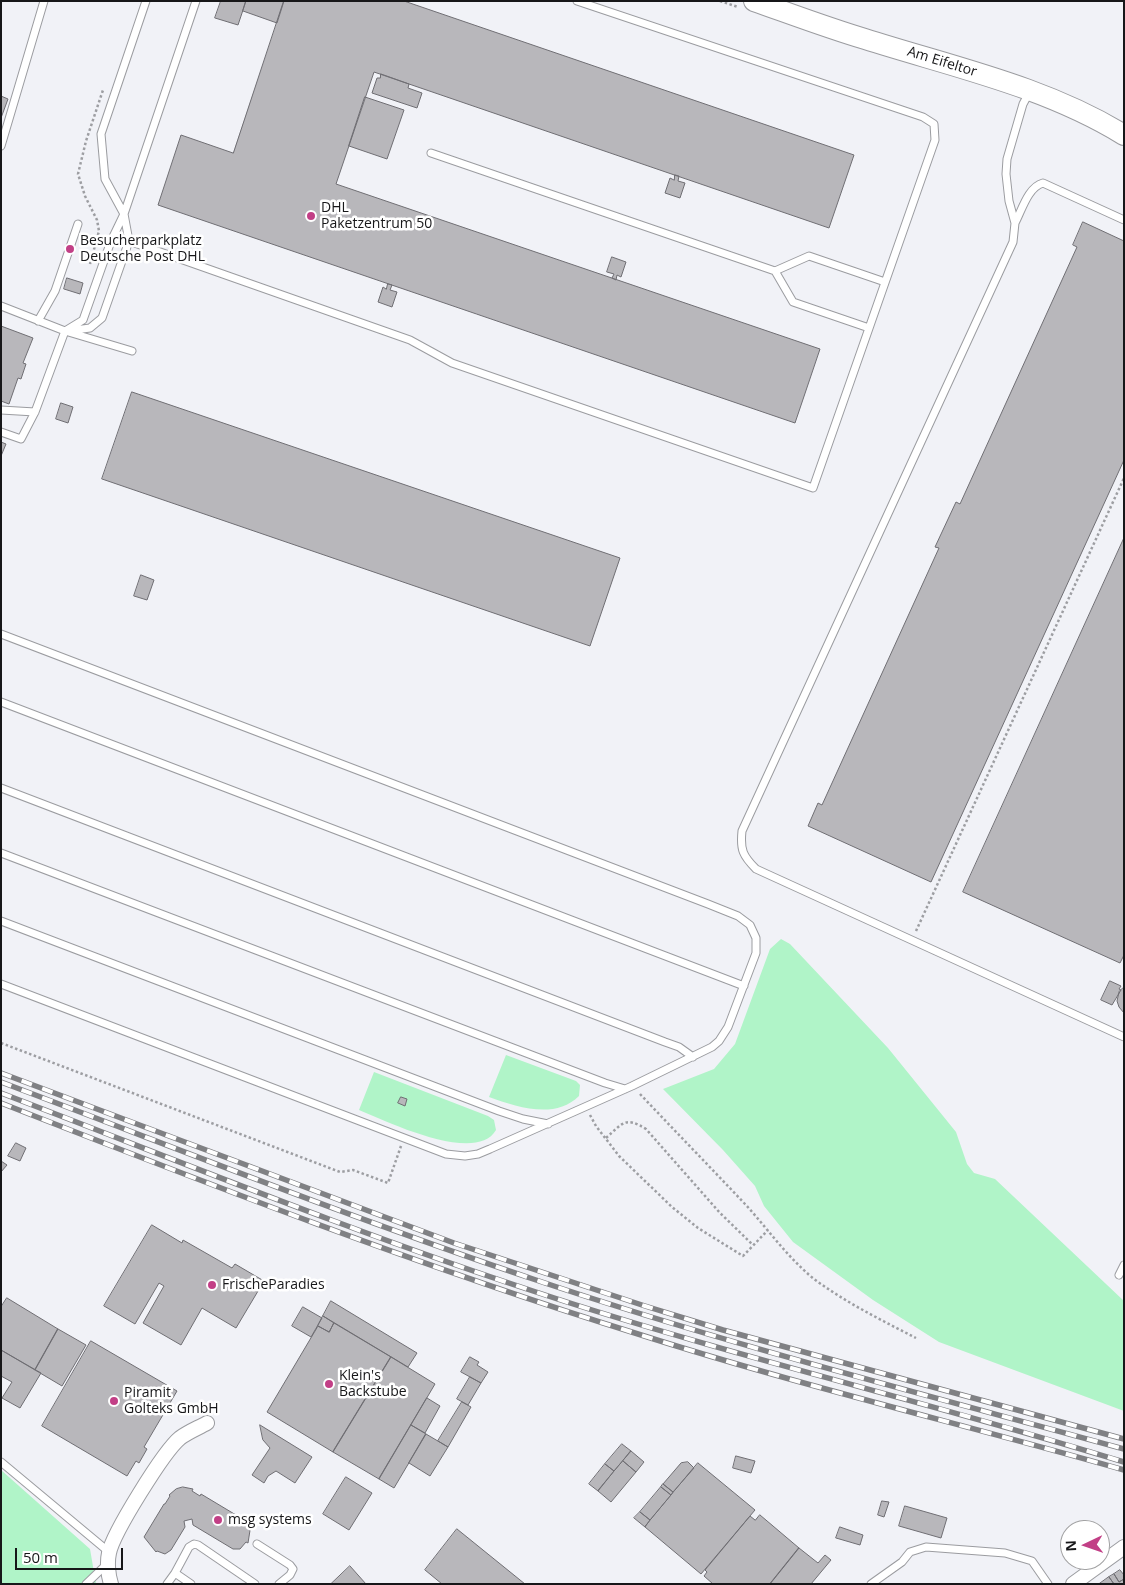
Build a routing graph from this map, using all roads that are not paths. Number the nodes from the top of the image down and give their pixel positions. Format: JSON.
{"nodes":[{"id":1,"x":44,"y":1,"type":"edge"},
{"id":2,"x":146,"y":1,"type":"edge"},
{"id":3,"x":196,"y":1,"type":"edge"},
{"id":4,"x":577,"y":1,"type":"edge"},
{"id":5,"x":754,"y":1,"type":"edge"},
{"id":6,"x":1030,"y":89,"type":"junction"},
{"id":7,"x":1124,"y":135,"type":"edge"},
{"id":8,"x":1,"y":146,"type":"edge"},
{"id":9,"x":431,"y":153,"type":"dead end"},
{"id":10,"x":124,"y":214,"type":"junction"},
{"id":11,"x":1124,"y":220,"type":"edge"},
{"id":12,"x":1015,"y":222,"type":"junction"},
{"id":13,"x":78,"y":224,"type":"dead end"},
{"id":14,"x":129,"y":241,"type":"junction"},
{"id":15,"x":776,"y":271,"type":"junction"},
{"id":16,"x":885,"y":282,"type":"junction"},
{"id":17,"x":1,"y":306,"type":"edge"},
{"id":18,"x":38,"y":321,"type":"junction"},
{"id":19,"x":869,"y":328,"type":"junction"},
{"id":20,"x":65,"y":331,"type":"junction"},
{"id":21,"x":132,"y":352,"type":"dead end"},
{"id":22,"x":1,"y":410,"type":"edge"},
{"id":23,"x":35,"y":412,"type":"junction"},
{"id":24,"x":1,"y":432,"type":"edge"},
{"id":25,"x":1,"y":634,"type":"edge"},
{"id":26,"x":1,"y":702,"type":"edge"},
{"id":27,"x":1,"y":788,"type":"edge"},
{"id":28,"x":1,"y":853,"type":"edge"},
{"id":29,"x":1,"y":920,"type":"edge"},
{"id":30,"x":1,"y":984,"type":"edge"},
{"id":31,"x":744,"y":986,"type":"junction"},
{"id":32,"x":1124,"y":1037,"type":"edge"},
{"id":33,"x":692,"y":1058,"type":"junction"},
{"id":34,"x":629,"y":1087,"type":"junction"},
{"id":35,"x":548,"y":1124,"type":"junction"},
{"id":36,"x":1124,"y":1265,"type":"edge"},
{"id":37,"x":1119,"y":1275,"type":"dead end"},
{"id":38,"x":207,"y":1423,"type":"dead end"},
{"id":39,"x":1,"y":1462,"type":"edge"},
{"id":40,"x":257,"y":1544,"type":"dead end"},
{"id":41,"x":1122,"y":1549,"type":"edge"},
{"id":42,"x":108,"y":1558,"type":"junction"},
{"id":43,"x":175,"y":1573,"type":"junction"},
{"id":44,"x":86,"y":1584,"type":"edge"},
{"id":45,"x":111,"y":1584,"type":"edge"},
{"id":46,"x":167,"y":1584,"type":"edge"},
{"id":47,"x":191,"y":1584,"type":"edge"},
{"id":48,"x":255,"y":1584,"type":"edge"},
{"id":49,"x":279,"y":1584,"type":"edge"},
{"id":50,"x":872,"y":1584,"type":"edge"},
{"id":51,"x":1048,"y":1584,"type":"edge"},
{"id":52,"x":1073,"y":1584,"type":"edge"}],
"edges":[{"from":1,"to":8,"type":"lane"},
{"from":2,"to":10,"type":"lane"},
{"from":3,"to":10,"type":"lane"},
{"from":4,"to":16,"type":"lane"},
{"from":5,"to":6,"type":"main road","name":"Am Eifeltor"},
{"from":6,"to":7,"type":"main road","name":"Am Eifeltor"},
{"from":6,"to":12,"type":"lane"},
{"from":9,"to":15,"type":"lane"},
{"from":10,"to":14,"type":"lane"},
{"from":10,"to":20,"type":"lane"},
{"from":11,"to":12,"type":"lane"},
{"from":12,"to":32,"type":"lane"},
{"from":13,"to":18,"type":"lane"},
{"from":14,"to":19,"type":"lane"},
{"from":14,"to":20,"type":"lane"},
{"from":15,"to":16,"type":"lane"},
{"from":15,"to":19,"type":"lane"},
{"from":16,"to":19,"type":"lane"},
{"from":17,"to":18,"type":"lane"},
{"from":18,"to":20,"type":"lane"},
{"from":20,"to":21,"type":"lane"},
{"from":20,"to":23,"type":"lane"},
{"from":22,"to":23,"type":"lane"},
{"from":23,"to":24,"type":"lane"},
{"from":25,"to":31,"type":"lane"},
{"from":26,"to":31,"type":"lane"},
{"from":27,"to":33,"type":"lane"},
{"from":28,"to":34,"type":"lane"},
{"from":29,"to":35,"type":"lane"},
{"from":30,"to":35,"type":"lane"},
{"from":31,"to":33,"type":"lane"},
{"from":33,"to":34,"type":"lane"},
{"from":34,"to":35,"type":"lane"},
{"from":36,"to":37,"type":"lane"},
{"from":38,"to":42,"type":"street"},
{"from":39,"to":42,"type":"lane"},
{"from":40,"to":49,"type":"lane"},
{"from":41,"to":52,"type":"street"},
{"from":42,"to":44,"type":"lane"},
{"from":42,"to":45,"type":"street"},
{"from":43,"to":46,"type":"lane"},
{"from":43,"to":47,"type":"lane"},
{"from":43,"to":48,"type":"lane"},
{"from":50,"to":51,"type":"lane"}]}
